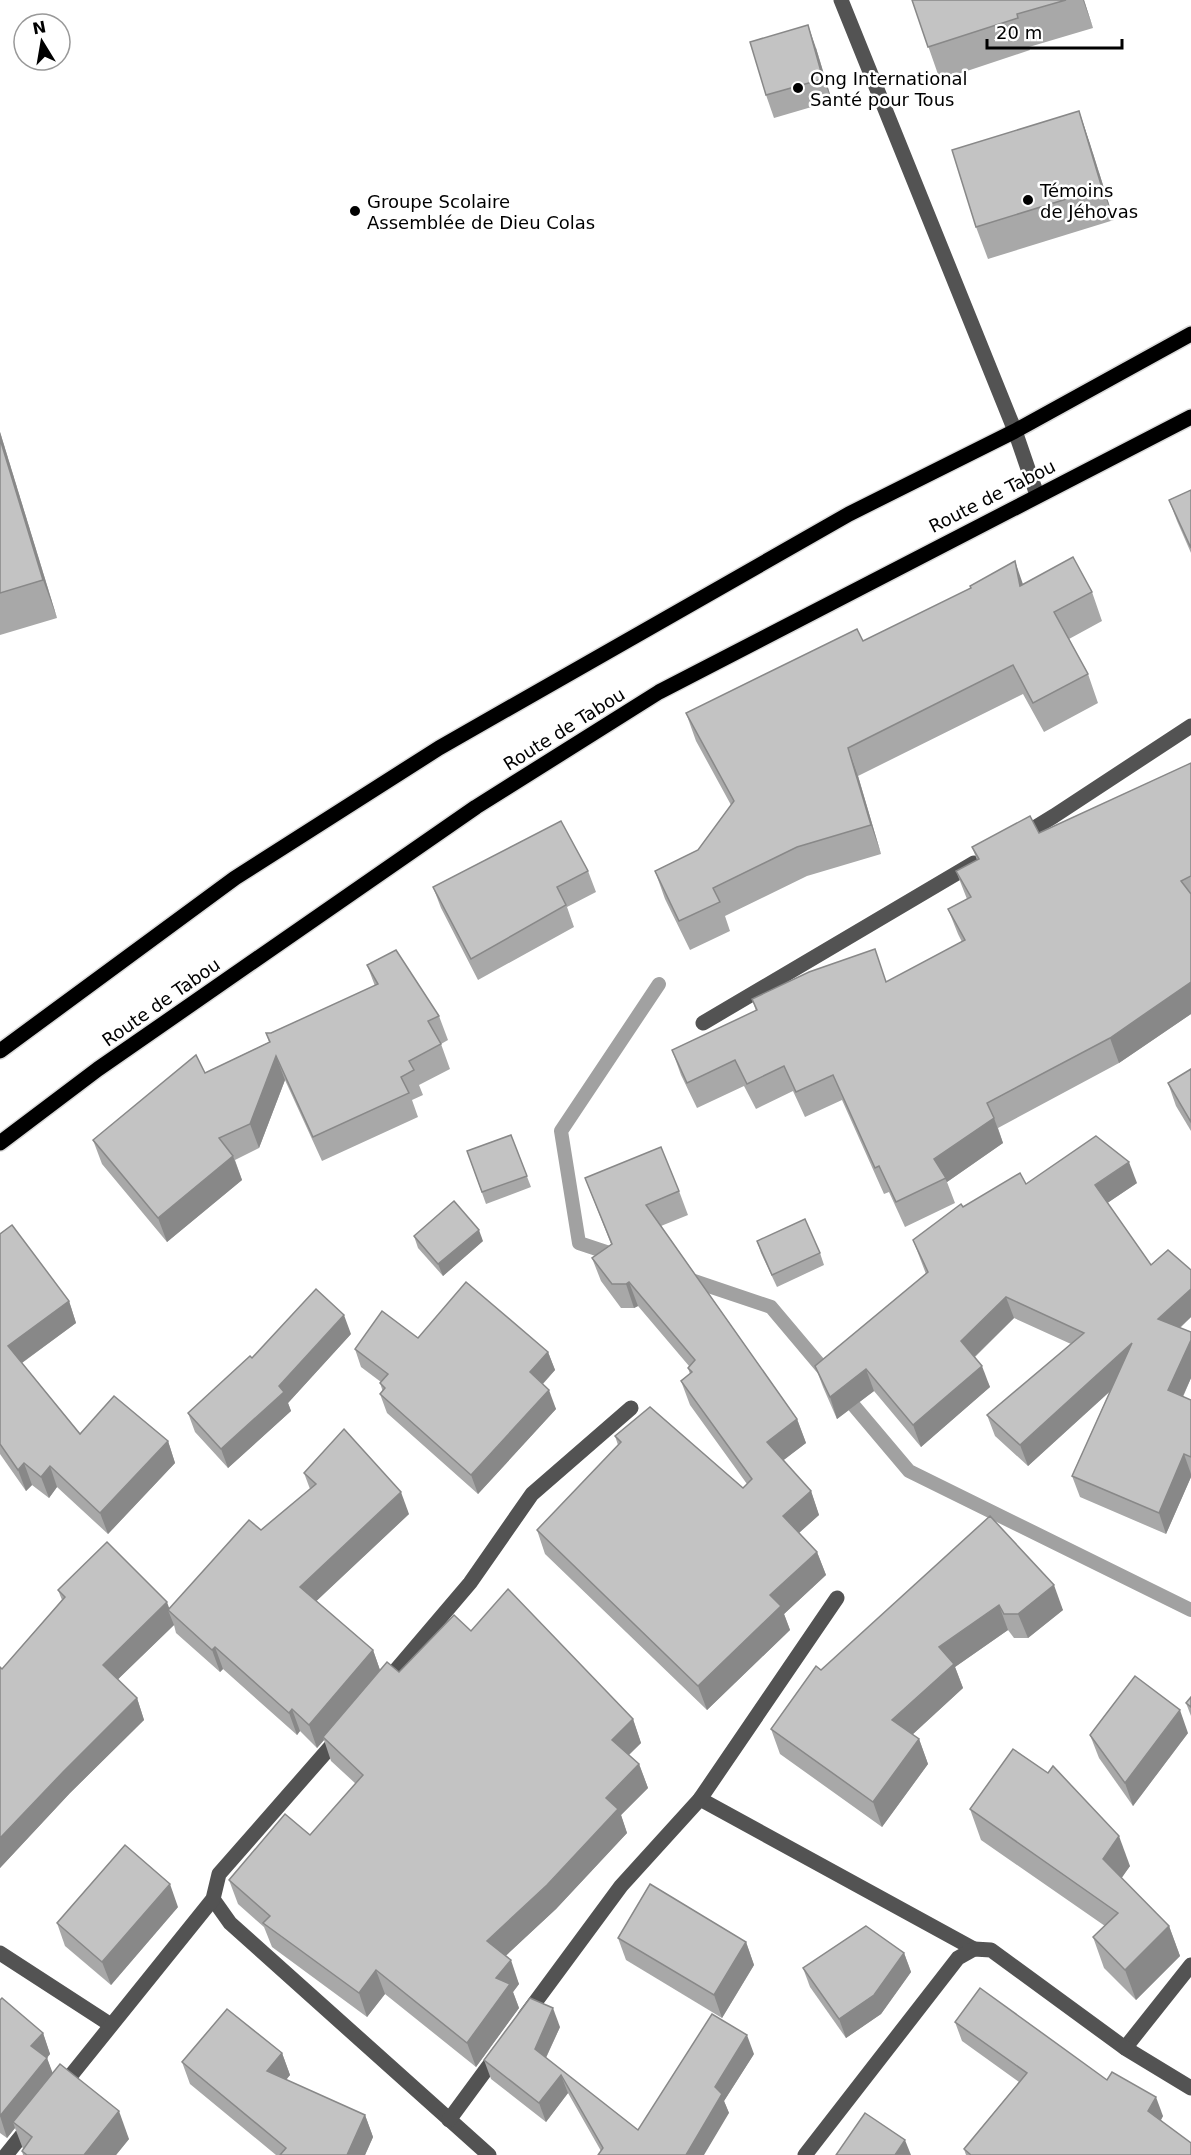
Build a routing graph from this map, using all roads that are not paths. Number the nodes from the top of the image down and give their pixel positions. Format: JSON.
{"nodes":[{"id":1,"x":841,"y":0,"type":"edge"},
{"id":2,"x":1191,"y":334,"type":"edge"},
{"id":3,"x":1191,"y":417,"type":"edge"},
{"id":4,"x":1015,"y":431,"type":"junction"},
{"id":5,"x":1037,"y":495,"type":"junction"},
{"id":6,"x":1191,"y":726,"type":"edge"},
{"id":7,"x":1004,"y":846,"type":"edge"},
{"id":8,"x":984,"y":858,"type":"edge"},
{"id":9,"x":702,"y":1023,"type":"dead end"},
{"id":10,"x":0,"y":1051,"type":"edge"},
{"id":11,"x":0,"y":1143,"type":"edge"},
{"id":12,"x":631,"y":1408,"type":"dead end"},
{"id":13,"x":837,"y":1598,"type":"dead end"},
{"id":14,"x":377,"y":1692,"type":"edge"},
{"id":15,"x":346,"y":1728,"type":"edge"},
{"id":16,"x":700,"y":1799,"type":"junction"},
{"id":17,"x":213,"y":1899,"type":"junction"},
{"id":18,"x":974,"y":1949,"type":"junction"},
{"id":19,"x":0,"y":1953,"type":"edge"},
{"id":20,"x":1191,"y":1965,"type":"edge"},
{"id":21,"x":111,"y":2025,"type":"junction"},
{"id":22,"x":1125,"y":2048,"type":"junction"},
{"id":23,"x":1191,"y":2088,"type":"edge"},
{"id":24,"x":449,"y":2120,"type":"junction"},
{"id":25,"x":6,"y":2155,"type":"edge"},
{"id":26,"x":489,"y":2155,"type":"edge"},
{"id":27,"x":805,"y":2155,"type":"edge"}],
"edges":[{"from":1,"to":4,"type":"street"},
{"from":2,"to":4,"type":"main road"},
{"from":3,"to":5,"type":"main road","name":"Route de Tabou"},
{"from":4,"to":5,"type":"street"},
{"from":4,"to":10,"type":"main road"},
{"from":5,"to":11,"type":"main road","name":"Route de Tabou"},
{"from":6,"to":7,"type":"street"},
{"from":8,"to":9,"type":"street"},
{"from":12,"to":14,"type":"street"},
{"from":13,"to":16,"type":"street"},
{"from":15,"to":17,"type":"street"},
{"from":16,"to":18,"type":"street"},
{"from":16,"to":24,"type":"street"},
{"from":17,"to":21,"type":"street"},
{"from":17,"to":24,"type":"street"},
{"from":18,"to":22,"type":"street"},
{"from":18,"to":27,"type":"street"},
{"from":19,"to":21,"type":"street"},
{"from":20,"to":22,"type":"street"},
{"from":21,"to":25,"type":"street"},
{"from":22,"to":23,"type":"street"},
{"from":24,"to":26,"type":"street"}]}
